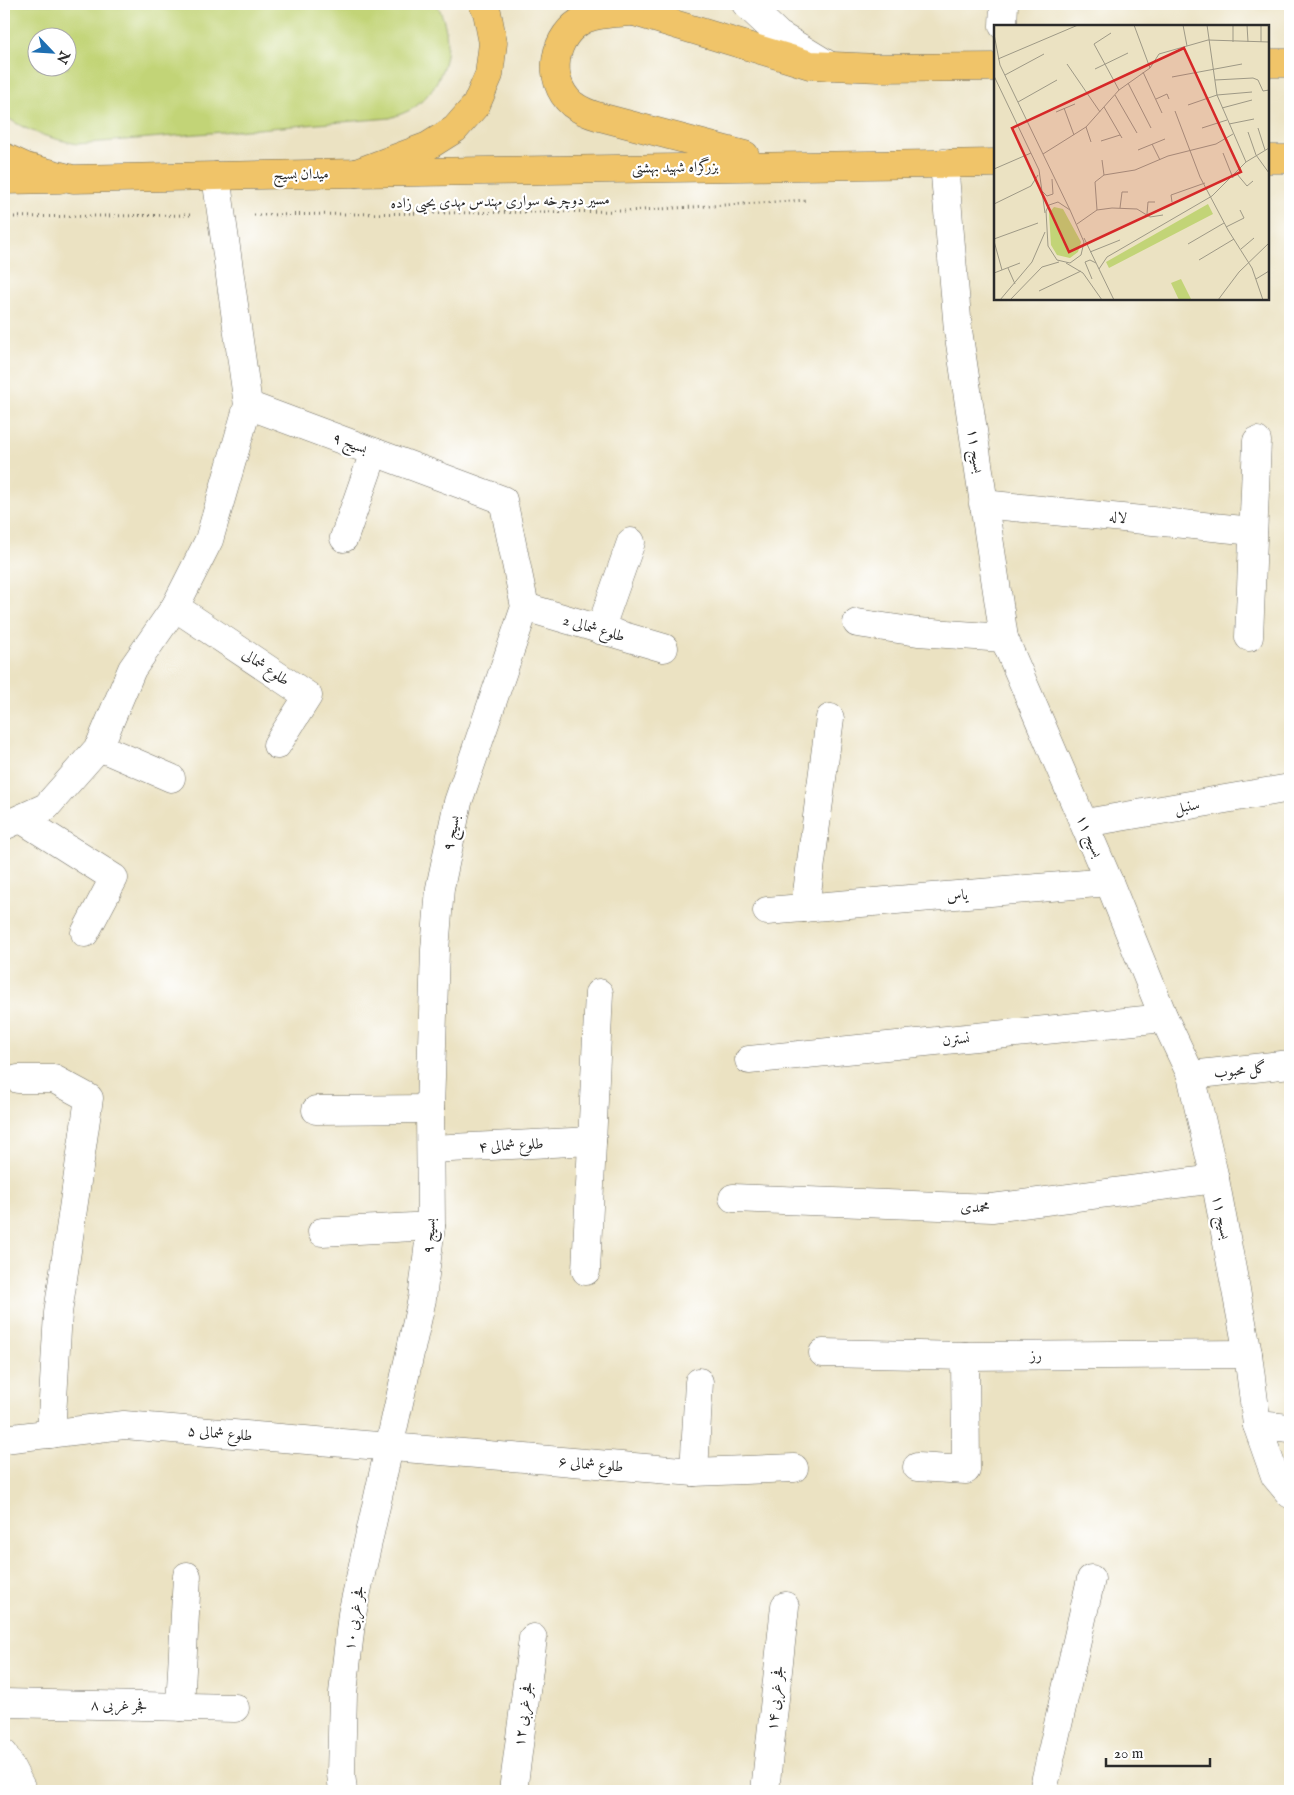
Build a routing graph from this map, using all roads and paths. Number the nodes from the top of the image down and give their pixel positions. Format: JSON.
{"nodes":[{"id":1,"x":483,"y":4,"type":"edge"},
{"id":2,"x":746,"y":4,"type":"edge"},
{"id":3,"x":1004,"y":4,"type":"edge"},
{"id":4,"x":620,"y":8,"type":"edge"},
{"id":5,"x":1003,"y":25,"type":"edge"},
{"id":6,"x":1269,"y":63,"type":"edge"},
{"id":7,"x":1290,"y":63,"type":"edge"},
{"id":8,"x":994,"y":66,"type":"edge"},
{"id":9,"x":832,"y":67,"type":"junction"},
{"id":10,"x":4,"y":157,"type":"edge"},
{"id":11,"x":1269,"y":159,"type":"edge"},
{"id":12,"x":1290,"y":159,"type":"edge"},
{"id":13,"x":994,"y":162,"type":"edge"},
{"id":14,"x":944,"y":163,"type":"junction"},
{"id":15,"x":799,"y":165,"type":"junction"},
{"id":16,"x":356,"y":173,"type":"junction"},
{"id":17,"x":216,"y":176,"type":"junction"},
{"id":18,"x":73,"y":179,"type":"junction"},
{"id":19,"x":4,"y":180,"type":"edge"},
{"id":20,"x":815,"y":200,"type":"dead end"},
{"id":21,"x":200,"y":215,"type":"dead end"},
{"id":22,"x":249,"y":215,"type":"dead end"},
{"id":23,"x":4,"y":217,"type":"edge"},
{"id":24,"x":248,"y":405,"type":"junction"},
{"id":25,"x":1257,"y":441,"type":"dead end"},
{"id":26,"x":374,"y":452,"type":"junction"},
{"id":27,"x":984,"y":504,"type":"junction"},
{"id":28,"x":1253,"y":531,"type":"junction"},
{"id":29,"x":344,"y":538,"type":"dead end"},
{"id":30,"x":631,"y":542,"type":"dead end"},
{"id":31,"x":175,"y":607,"type":"junction"},
{"id":32,"x":525,"y":608,"type":"junction"},
{"id":33,"x":857,"y":623,"type":"dead end"},
{"id":34,"x":600,"y":630,"type":"junction"},
{"id":35,"x":1249,"y":637,"type":"dead end"},
{"id":36,"x":1004,"y":638,"type":"junction"},
{"id":37,"x":664,"y":648,"type":"dead end"},
{"id":38,"x":830,"y":718,"type":"dead end"},
{"id":39,"x":277,"y":744,"type":"dead end"},
{"id":40,"x":99,"y":747,"type":"junction"},
{"id":41,"x":171,"y":778,"type":"dead end"},
{"id":42,"x":1290,"y":788,"type":"edge"},
{"id":43,"x":12,"y":823,"type":"edge"},
{"id":44,"x":1084,"y":823,"type":"junction"},
{"id":45,"x":1109,"y":882,"type":"junction"},
{"id":46,"x":805,"y":908,"type":"junction"},
{"id":47,"x":767,"y":911,"type":"dead end"},
{"id":48,"x":85,"y":933,"type":"dead end"},
{"id":49,"x":599,"y":993,"type":"dead end"},
{"id":50,"x":1164,"y":1018,"type":"junction"},
{"id":51,"x":749,"y":1060,"type":"dead end"},
{"id":52,"x":1290,"y":1064,"type":"edge"},
{"id":53,"x":1191,"y":1075,"type":"junction"},
{"id":54,"x":18,"y":1079,"type":"dead end"},
{"id":55,"x":430,"y":1109,"type":"junction"},
{"id":56,"x":316,"y":1110,"type":"dead end"},
{"id":57,"x":592,"y":1141,"type":"junction"},
{"id":58,"x":430,"y":1149,"type":"junction"},
{"id":59,"x":1215,"y":1179,"type":"junction"},
{"id":60,"x":733,"y":1198,"type":"dead end"},
{"id":61,"x":431,"y":1226,"type":"junction"},
{"id":62,"x":322,"y":1232,"type":"dead end"},
{"id":63,"x":586,"y":1271,"type":"dead end"},
{"id":64,"x":823,"y":1353,"type":"dead end"},
{"id":65,"x":1248,"y":1354,"type":"junction"},
{"id":66,"x":965,"y":1356,"type":"junction"},
{"id":67,"x":699,"y":1382,"type":"dead end"},
{"id":68,"x":1256,"y":1425,"type":"junction"},
{"id":69,"x":1290,"y":1428,"type":"edge"},
{"id":70,"x":51,"y":1434,"type":"junction"},
{"id":71,"x":4,"y":1440,"type":"edge"},
{"id":72,"x":389,"y":1447,"type":"junction"},
{"id":73,"x":918,"y":1467,"type":"dead end"},
{"id":74,"x":794,"y":1468,"type":"dead end"},
{"id":75,"x":694,"y":1472,"type":"junction"},
{"id":76,"x":1290,"y":1494,"type":"edge"},
{"id":77,"x":187,"y":1576,"type":"dead end"},
{"id":78,"x":1091,"y":1579,"type":"dead end"},
{"id":79,"x":785,"y":1606,"type":"dead end"},
{"id":80,"x":533,"y":1638,"type":"dead end"},
{"id":81,"x":4,"y":1703,"type":"edge"},
{"id":82,"x":180,"y":1707,"type":"junction"},
{"id":83,"x":235,"y":1708,"type":"dead end"},
{"id":84,"x":4,"y":1754,"type":"edge"},
{"id":85,"x":23,"y":1791,"type":"edge"},
{"id":86,"x":343,"y":1791,"type":"edge"},
{"id":87,"x":513,"y":1791,"type":"edge"},
{"id":88,"x":765,"y":1791,"type":"edge"},
{"id":89,"x":1043,"y":1791,"type":"edge"}],
"edges":[{"from":1,"to":16,"type":"main road","name":"میدان بسیج"},
{"from":2,"to":9,"type":"street"},
{"from":3,"to":5,"type":"street"},
{"from":4,"to":9,"type":"main road"},
{"from":4,"to":15,"type":"main road"},
{"from":6,"to":7,"type":"main road"},
{"from":8,"to":9,"type":"main road"},
{"from":10,"to":18,"type":"main road","name":"میدان بسیج"},
{"from":11,"to":12,"type":"main road"},
{"from":13,"to":14,"type":"main road","name":"بزرگراه شهید بهشتی"},
{"from":14,"to":15,"type":"main road","name":"بزرگراه شهید بهشتی"},
{"from":14,"to":27,"type":"street","name":"بسیج ۱۱"},
{"from":15,"to":16,"type":"main road","name":"بزرگراه شهید بهشتی"},
{"from":16,"to":17,"type":"main road","name":"میدان بسیج"},
{"from":17,"to":18,"type":"main road","name":"میدان بسیج"},
{"from":17,"to":24,"type":"street"},
{"from":18,"to":19,"type":"main road"},
{"from":20,"to":22,"type":"path","name":"مسیر دوچرخه سواری مهندس مهدی یحیی زاده"},
{"from":21,"to":23,"type":"path"},
{"from":24,"to":26,"type":"street","name":"بسیج ۹"},
{"from":24,"to":31,"type":"street"},
{"from":25,"to":28,"type":"street"},
{"from":26,"to":29,"type":"street"},
{"from":26,"to":32,"type":"street","name":"بسیج ۹"},
{"from":27,"to":28,"type":"street","name":"لاله"},
{"from":27,"to":36,"type":"street","name":"بسیج ۱۱"},
{"from":28,"to":35,"type":"street"},
{"from":30,"to":34,"type":"street"},
{"from":31,"to":39,"type":"street","name":"طلوع شمالی"},
{"from":31,"to":40,"type":"street"},
{"from":32,"to":34,"type":"street","name":"طلوع شمالی 2"},
{"from":32,"to":55,"type":"street","name":"بسیج ۹"},
{"from":33,"to":36,"type":"street"},
{"from":34,"to":37,"type":"street","name":"طلوع شمالی 2"},
{"from":36,"to":44,"type":"street","name":"بسیج ۱۱"},
{"from":38,"to":46,"type":"street"},
{"from":40,"to":41,"type":"street"},
{"from":40,"to":43,"type":"street"},
{"from":42,"to":44,"type":"street","name":"سنبل"},
{"from":43,"to":48,"type":"street"},
{"from":44,"to":45,"type":"street","name":"بسیج ۱۱"},
{"from":45,"to":46,"type":"street","name":"یاس"},
{"from":45,"to":50,"type":"street","name":"بسیج ۱۱"},
{"from":46,"to":47,"type":"street","name":"یاس"},
{"from":49,"to":57,"type":"street"},
{"from":50,"to":51,"type":"street","name":"نسترن"},
{"from":50,"to":53,"type":"street","name":"بسیج ۱۱"},
{"from":52,"to":53,"type":"street","name":"گل محبوب"},
{"from":53,"to":59,"type":"street","name":"بسیج ۱۱"},
{"from":54,"to":70,"type":"street"},
{"from":55,"to":56,"type":"street"},
{"from":55,"to":58,"type":"street","name":"بسیج ۹"},
{"from":57,"to":58,"type":"street","name":"طلوع شمالی ۴"},
{"from":57,"to":63,"type":"street"},
{"from":58,"to":61,"type":"street","name":"بسیج ۹"},
{"from":59,"to":60,"type":"street","name":"محمدی"},
{"from":59,"to":65,"type":"street","name":"بسیج ۱۱"},
{"from":61,"to":62,"type":"street"},
{"from":61,"to":72,"type":"street","name":"بسیج ۹"},
{"from":64,"to":66,"type":"street","name":"رز"},
{"from":65,"to":66,"type":"street","name":"رز"},
{"from":65,"to":68,"type":"street","name":"بسیج ۱۱"},
{"from":66,"to":73,"type":"street"},
{"from":67,"to":75,"type":"street"},
{"from":68,"to":69,"type":"street"},
{"from":68,"to":76,"type":"street","name":"بسیج ۱۱"},
{"from":70,"to":71,"type":"street","name":"طلوع شمالی ۵"},
{"from":70,"to":72,"type":"street","name":"طلوع شمالی ۵"},
{"from":72,"to":75,"type":"street","name":"طلوع شمالی ۶"},
{"from":72,"to":86,"type":"street","name":"فجر غربی ۱۰"},
{"from":74,"to":75,"type":"street","name":"طلوع شمالی ۶"},
{"from":77,"to":82,"type":"street"},
{"from":78,"to":89,"type":"street"},
{"from":79,"to":88,"type":"street","name":"فجر غربی ۱۴"},
{"from":80,"to":87,"type":"street","name":"فجر غربی ۱۲"},
{"from":81,"to":82,"type":"street","name":"فجر غربی ۸"},
{"from":82,"to":83,"type":"street","name":"فجر غربی ۸"},
{"from":84,"to":85,"type":"street"}]}
